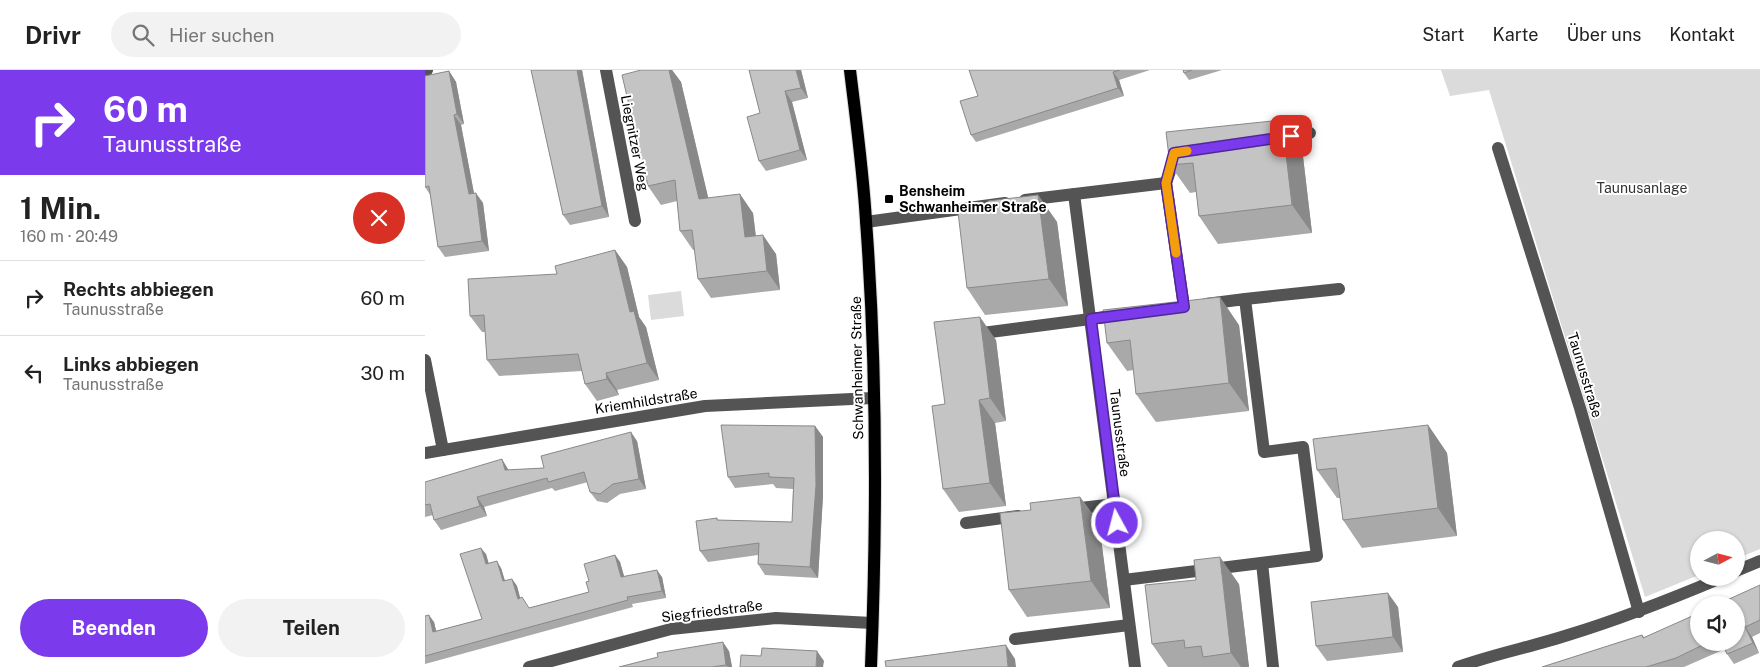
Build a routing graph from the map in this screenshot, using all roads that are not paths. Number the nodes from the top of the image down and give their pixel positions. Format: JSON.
{"nodes":[{"id":1,"x":606,"y":70,"type":"edge"},
{"id":2,"x":850,"y":70,"type":"edge"},
{"id":3,"x":1310,"y":133,"type":"dead end"},
{"id":4,"x":1261,"y":140,"type":"edge"},
{"id":5,"x":1498,"y":148,"type":"dead end"},
{"id":6,"x":1193,"y":150,"type":"edge"},
{"id":7,"x":1166,"y":183,"type":"junction"},
{"id":8,"x":1075,"y":194,"type":"junction"},
{"id":9,"x":635,"y":221,"type":"dead end"},
{"id":10,"x":866,"y":222,"type":"junction"},
{"id":11,"x":1339,"y":289,"type":"dead end"},
{"id":12,"x":1245,"y":299,"type":"junction"},
{"id":13,"x":1137,"y":313,"type":"edge"},
{"id":14,"x":1091,"y":319,"type":"junction"},
{"id":15,"x":964,"y":336,"type":"edge"},
{"id":16,"x":425,"y":360,"type":"edge"},
{"id":17,"x":873,"y":398,"type":"junction"},
{"id":18,"x":443,"y":450,"type":"junction"},
{"id":19,"x":425,"y":453,"type":"edge"},
{"id":20,"x":1115,"y":504,"type":"junction"},
{"id":21,"x":1059,"y":511,"type":"edge"},
{"id":22,"x":1031,"y":515,"type":"edge"},
{"id":23,"x":966,"y":523,"type":"dead end"},
{"id":24,"x":1760,"y":561,"type":"edge"},
{"id":25,"x":1262,"y":563,"type":"junction"},
{"id":26,"x":1745,"y":567,"type":"edge"},
{"id":27,"x":1124,"y":580,"type":"junction"},
{"id":28,"x":1702,"y":586,"type":"edge"},
{"id":29,"x":1639,"y":612,"type":"junction"},
{"id":30,"x":872,"y":622,"type":"junction"},
{"id":31,"x":1129,"y":625,"type":"junction"},
{"id":32,"x":1015,"y":639,"type":"dead end"},
{"id":33,"x":529,"y":667,"type":"edge"},
{"id":34,"x":871,"y":667,"type":"edge"},
{"id":35,"x":1135,"y":667,"type":"edge"},
{"id":36,"x":1273,"y":667,"type":"edge"},
{"id":37,"x":1458,"y":667,"type":"edge"}],
"edges":[{"from":1,"to":9,"type":"street","name":"Liegnitzer Weg"},
{"from":2,"to":10,"type":"main road","name":"Schwanheimer Straße"},
{"from":3,"to":4,"type":"street"},
{"from":5,"to":29,"type":"street","name":"Taunusstraße"},
{"from":6,"to":7,"type":"street"},
{"from":7,"to":8,"type":"street"},
{"from":7,"to":12,"type":"street"},
{"from":8,"to":10,"type":"street"},
{"from":8,"to":14,"type":"street","name":"Taunusstraße"},
{"from":10,"to":17,"type":"main road","name":"Schwanheimer Straße"},
{"from":11,"to":12,"type":"street"},
{"from":12,"to":25,"type":"street"},
{"from":13,"to":14,"type":"street"},
{"from":14,"to":15,"type":"street"},
{"from":14,"to":20,"type":"street","name":"Taunusstraße"},
{"from":16,"to":18,"type":"street"},
{"from":17,"to":18,"type":"street","name":"Kriemhildstraße"},
{"from":17,"to":30,"type":"main road","name":"Schwanheimer Straße"},
{"from":18,"to":19,"type":"street","name":"Kriemhildstraße"},
{"from":20,"to":21,"type":"street"},
{"from":20,"to":27,"type":"street","name":"Taunusstraße"},
{"from":22,"to":23,"type":"street"},
{"from":24,"to":26,"type":"street"},
{"from":25,"to":27,"type":"street"},
{"from":25,"to":36,"type":"street"},
{"from":27,"to":31,"type":"street","name":"Taunusstraße"},
{"from":28,"to":29,"type":"street"},
{"from":29,"to":37,"type":"street"},
{"from":30,"to":33,"type":"street","name":"Siegfriedstraße"},
{"from":30,"to":34,"type":"main road","name":"Schwanheimer Straße"},
{"from":31,"to":32,"type":"street"},
{"from":31,"to":35,"type":"street","name":"Taunusstraße"}]}
